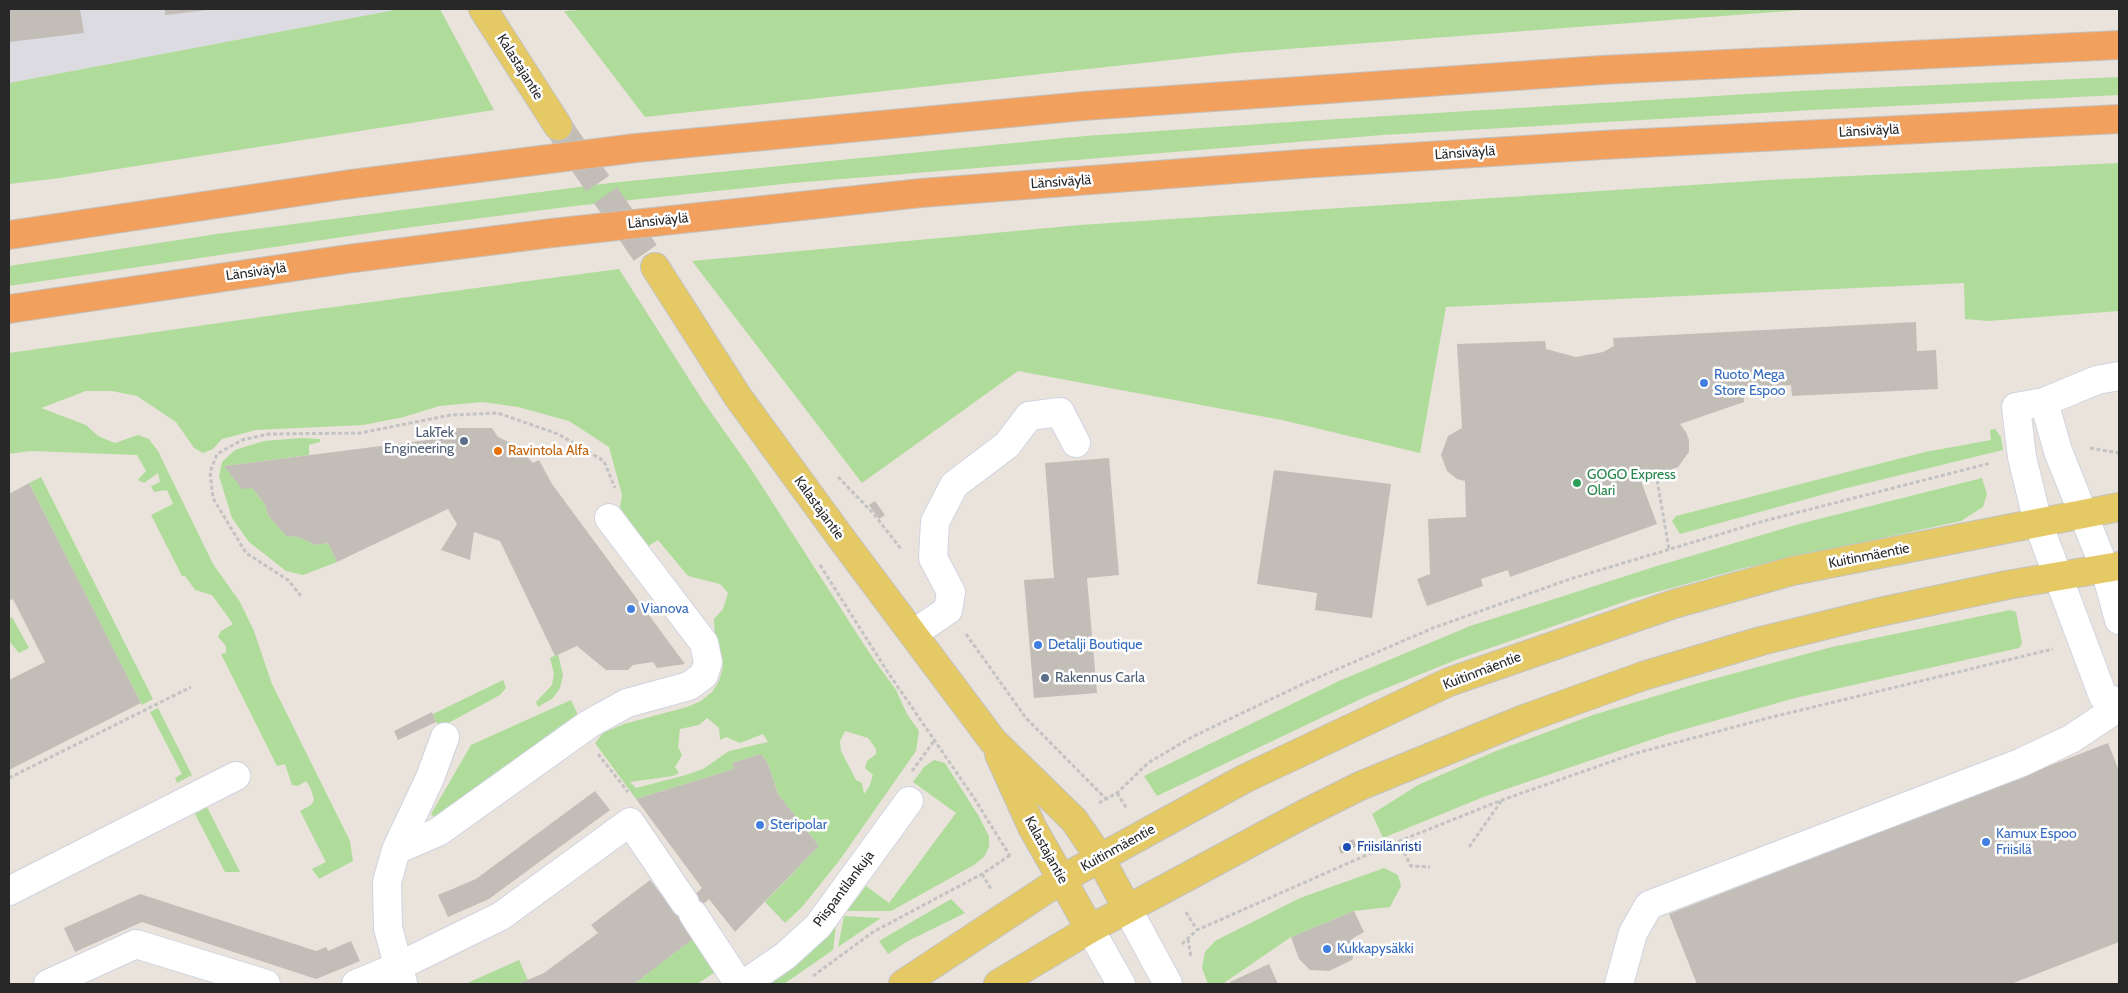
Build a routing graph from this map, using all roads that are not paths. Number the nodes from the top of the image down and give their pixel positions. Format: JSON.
{"nodes":[{"id":1,"x":483,"y":9,"type":"edge"},
{"id":2,"x":2119,"y":45,"type":"edge"},
{"id":3,"x":2119,"y":119,"type":"edge"},
{"id":4,"x":558,"y":126,"type":"tunnel mouth"},
{"id":5,"x":9,"y":235,"type":"edge"},
{"id":6,"x":655,"y":267,"type":"tunnel mouth"},
{"id":7,"x":9,"y":309,"type":"edge"},
{"id":8,"x":2119,"y":376,"type":"edge"},
{"id":9,"x":2044,"y":402,"type":"junction"},
{"id":10,"x":1076,"y":443,"type":"dead end"},
{"id":11,"x":2119,"y":507,"type":"edge"},
{"id":12,"x":2083,"y":514,"type":"junction"},
{"id":13,"x":609,"y":518,"type":"road end"},
{"id":14,"x":2038,"y":523,"type":"junction"},
{"id":15,"x":2112,"y":567,"type":"edge"},
{"id":16,"x":2059,"y":577,"type":"junction"},
{"id":17,"x":2119,"y":620,"type":"edge"},
{"id":18,"x":914,"y":634,"type":"junction"},
{"id":19,"x":2119,"y":703,"type":"edge"},
{"id":20,"x":2119,"y":707,"type":"edge"},
{"id":21,"x":445,"y":737,"type":"dead end"},
{"id":22,"x":993,"y":741,"type":"junction"},
{"id":23,"x":236,"y":776,"type":"dead end"},
{"id":24,"x":909,"y":801,"type":"dead end"},
{"id":25,"x":396,"y":850,"type":"junction"},
{"id":26,"x":1100,"y":858,"type":"junction"},
{"id":27,"x":1062,"y":879,"type":"junction"},
{"id":28,"x":9,"y":891,"type":"edge"},
{"id":29,"x":1127,"y":908,"type":"junction"},
{"id":30,"x":1090,"y":929,"type":"junction"},
{"id":31,"x":400,"y":976,"type":"edge"},
{"id":32,"x":48,"y":984,"type":"edge"},
{"id":33,"x":266,"y":984,"type":"edge"},
{"id":34,"x":356,"y":984,"type":"edge"},
{"id":35,"x":738,"y":984,"type":"edge"},
{"id":36,"x":744,"y":984,"type":"edge"},
{"id":37,"x":904,"y":984,"type":"edge"},
{"id":38,"x":998,"y":984,"type":"edge"},
{"id":39,"x":1120,"y":984,"type":"edge"},
{"id":40,"x":1168,"y":984,"type":"edge"},
{"id":41,"x":1619,"y":984,"type":"edge"}],
"edges":[{"from":1,"to":4,"type":"main road","name":"Kalastajantie"},
{"from":2,"to":5,"type":"highway"},
{"from":3,"to":7,"type":"highway","name":"Länsiväylä"},
{"from":6,"to":18,"type":"main road","name":"Kalastajantie"},
{"from":8,"to":9,"type":"street"},
{"from":9,"to":12,"type":"street"},
{"from":9,"to":14,"type":"street"},
{"from":10,"to":18,"type":"street"},
{"from":11,"to":12,"type":"main road","name":"Kuitinmäentie"},
{"from":12,"to":14,"type":"main road","name":"Kuitinmäentie"},
{"from":12,"to":15,"type":"street"},
{"from":13,"to":25,"type":"street"},
{"from":14,"to":16,"type":"street"},
{"from":14,"to":26,"type":"main road","name":"Kuitinmäentie"},
{"from":15,"to":16,"type":"main road"},
{"from":15,"to":17,"type":"street"},
{"from":16,"to":19,"type":"street"},
{"from":16,"to":29,"type":"main road"},
{"from":18,"to":22,"type":"main road","name":"Kalastajantie"},
{"from":20,"to":41,"type":"street"},
{"from":21,"to":25,"type":"street"},
{"from":22,"to":26,"type":"main road","name":"Kalastajantie"},
{"from":22,"to":27,"type":"main road","name":"Kalastajantie"},
{"from":23,"to":28,"type":"street"},
{"from":24,"to":36,"type":"street","name":"Piispantilankuja"},
{"from":25,"to":31,"type":"street"},
{"from":26,"to":27,"type":"main road","name":"Kuitinmäentie"},
{"from":26,"to":29,"type":"main road","name":"Kalastajantie"},
{"from":27,"to":30,"type":"main road","name":"Kalastajantie"},
{"from":27,"to":37,"type":"main road","name":"Kuitinmäentie"},
{"from":29,"to":30,"type":"main road"},
{"from":29,"to":40,"type":"street"},
{"from":30,"to":38,"type":"main road"},
{"from":30,"to":39,"type":"street"},
{"from":31,"to":34,"type":"street"},
{"from":31,"to":35,"type":"street"},
{"from":32,"to":33,"type":"street"}]}
